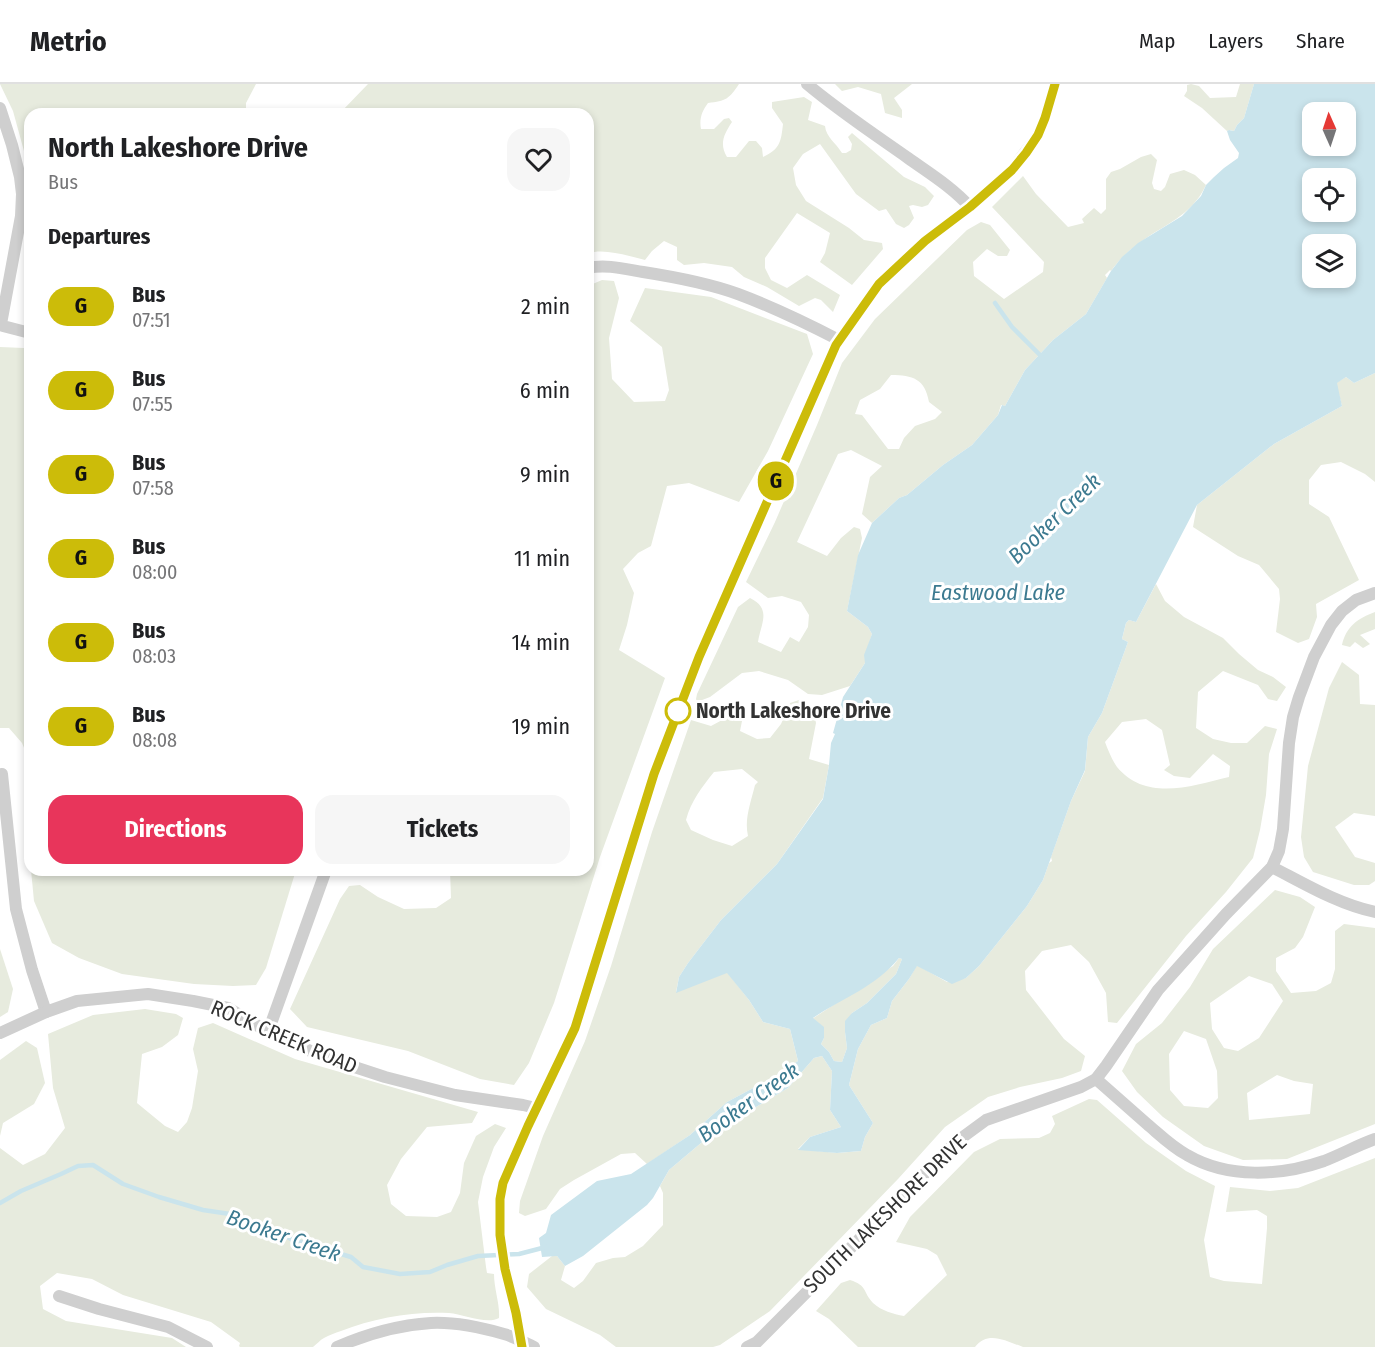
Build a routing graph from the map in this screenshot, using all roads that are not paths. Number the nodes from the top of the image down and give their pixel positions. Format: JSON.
{"nodes":[{"id":1,"x":807,"y":84,"type":"edge"},
{"id":2,"x":1056,"y":84,"type":"edge"},
{"id":3,"x":0,"y":108,"type":"edge"},
{"id":4,"x":970,"y":207,"type":"junction"},
{"id":5,"x":594,"y":267,"type":"edge"},
{"id":6,"x":24,"y":331,"type":"edge"},
{"id":7,"x":839,"y":340,"type":"junction"},
{"id":8,"x":1375,"y":593,"type":"edge"},
{"id":9,"x":2,"y":774,"type":"dead end"},
{"id":10,"x":1272,"y":867,"type":"junction"},
{"id":11,"x":324,"y":876,"type":"edge"},
{"id":12,"x":1375,"y":912,"type":"edge"},
{"id":13,"x":46,"y":1012,"type":"junction"},
{"id":14,"x":268,"y":1032,"type":"junction"},
{"id":15,"x":0,"y":1033,"type":"edge"},
{"id":16,"x":1096,"y":1079,"type":"junction"},
{"id":17,"x":536,"y":1108,"type":"junction"},
{"id":18,"x":1375,"y":1139,"type":"edge"},
{"id":19,"x":59,"y":1296,"type":"dead end"},
{"id":20,"x":521,"y":1344,"type":"edge"},
{"id":21,"x":207,"y":1347,"type":"edge"},
{"id":22,"x":337,"y":1347,"type":"edge"},
{"id":23,"x":534,"y":1347,"type":"edge"},
{"id":24,"x":747,"y":1347,"type":"edge"}],
"edges":[{"from":1,"to":4,"type":"street"},
{"from":2,"to":4,"type":"street"},
{"from":3,"to":6,"type":"street"},
{"from":4,"to":7,"type":"street"},
{"from":5,"to":7,"type":"street"},
{"from":7,"to":17,"type":"street"},
{"from":8,"to":10,"type":"street","name":"SOUTH LAKESHORE DRIVE"},
{"from":9,"to":13,"type":"street"},
{"from":10,"to":12,"type":"street"},
{"from":10,"to":16,"type":"street","name":"SOUTH LAKESHORE DRIVE"},
{"from":11,"to":14,"type":"street"},
{"from":13,"to":14,"type":"street","name":"ROCK CREEK ROAD"},
{"from":13,"to":15,"type":"street","name":"ROCK CREEK ROAD"},
{"from":14,"to":17,"type":"street","name":"ROCK CREEK ROAD"},
{"from":16,"to":18,"type":"street"},
{"from":16,"to":24,"type":"street","name":"SOUTH LAKESHORE DRIVE"},
{"from":17,"to":20,"type":"street"},
{"from":19,"to":21,"type":"street"},
{"from":20,"to":22,"type":"street"},
{"from":20,"to":23,"type":"street"}]}
